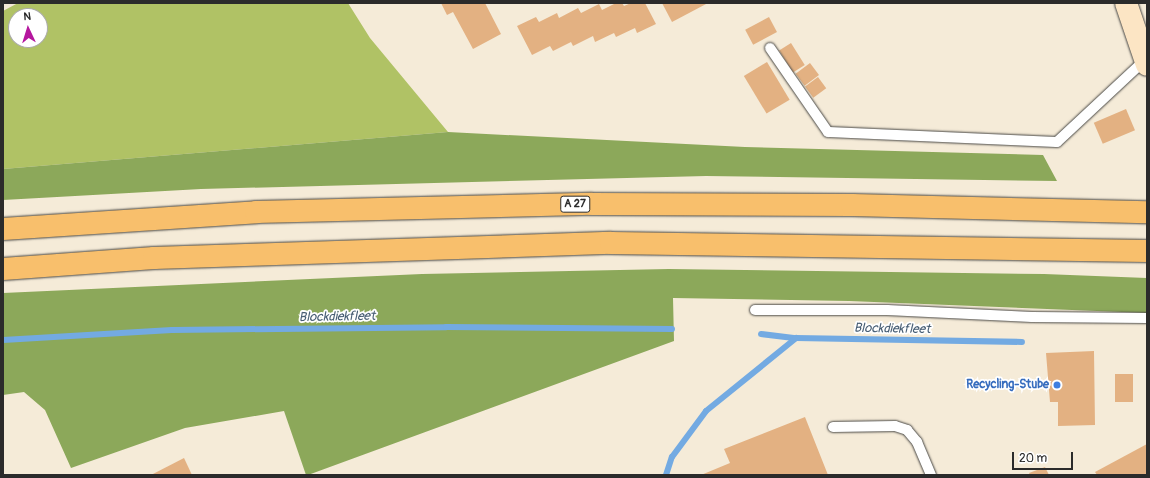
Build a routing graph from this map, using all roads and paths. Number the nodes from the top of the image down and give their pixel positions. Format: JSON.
{"nodes":[{"id":1,"x":1126,"y":3,"type":"edge"},
{"id":2,"x":770,"y":48,"type":"dead end"},
{"id":3,"x":1146,"y":62,"type":"edge"},
{"id":4,"x":1147,"y":212,"type":"edge"},
{"id":5,"x":3,"y":229,"type":"edge"},
{"id":6,"x":1147,"y":251,"type":"edge"},
{"id":7,"x":3,"y":269,"type":"edge"},
{"id":8,"x":755,"y":310,"type":"dead end"},
{"id":9,"x":1147,"y":318,"type":"edge"},
{"id":10,"x":833,"y":427,"type":"dead end"},
{"id":11,"x":931,"y":475,"type":"edge"}],
"edges":[{"from":1,"to":3,"type":"main road"},
{"from":2,"to":3,"type":"lane"},
{"from":4,"to":5,"type":"highway","number":"A 27"},
{"from":6,"to":7,"type":"highway"},
{"from":8,"to":9,"type":"lane"},
{"from":10,"to":11,"type":"lane"}]}
